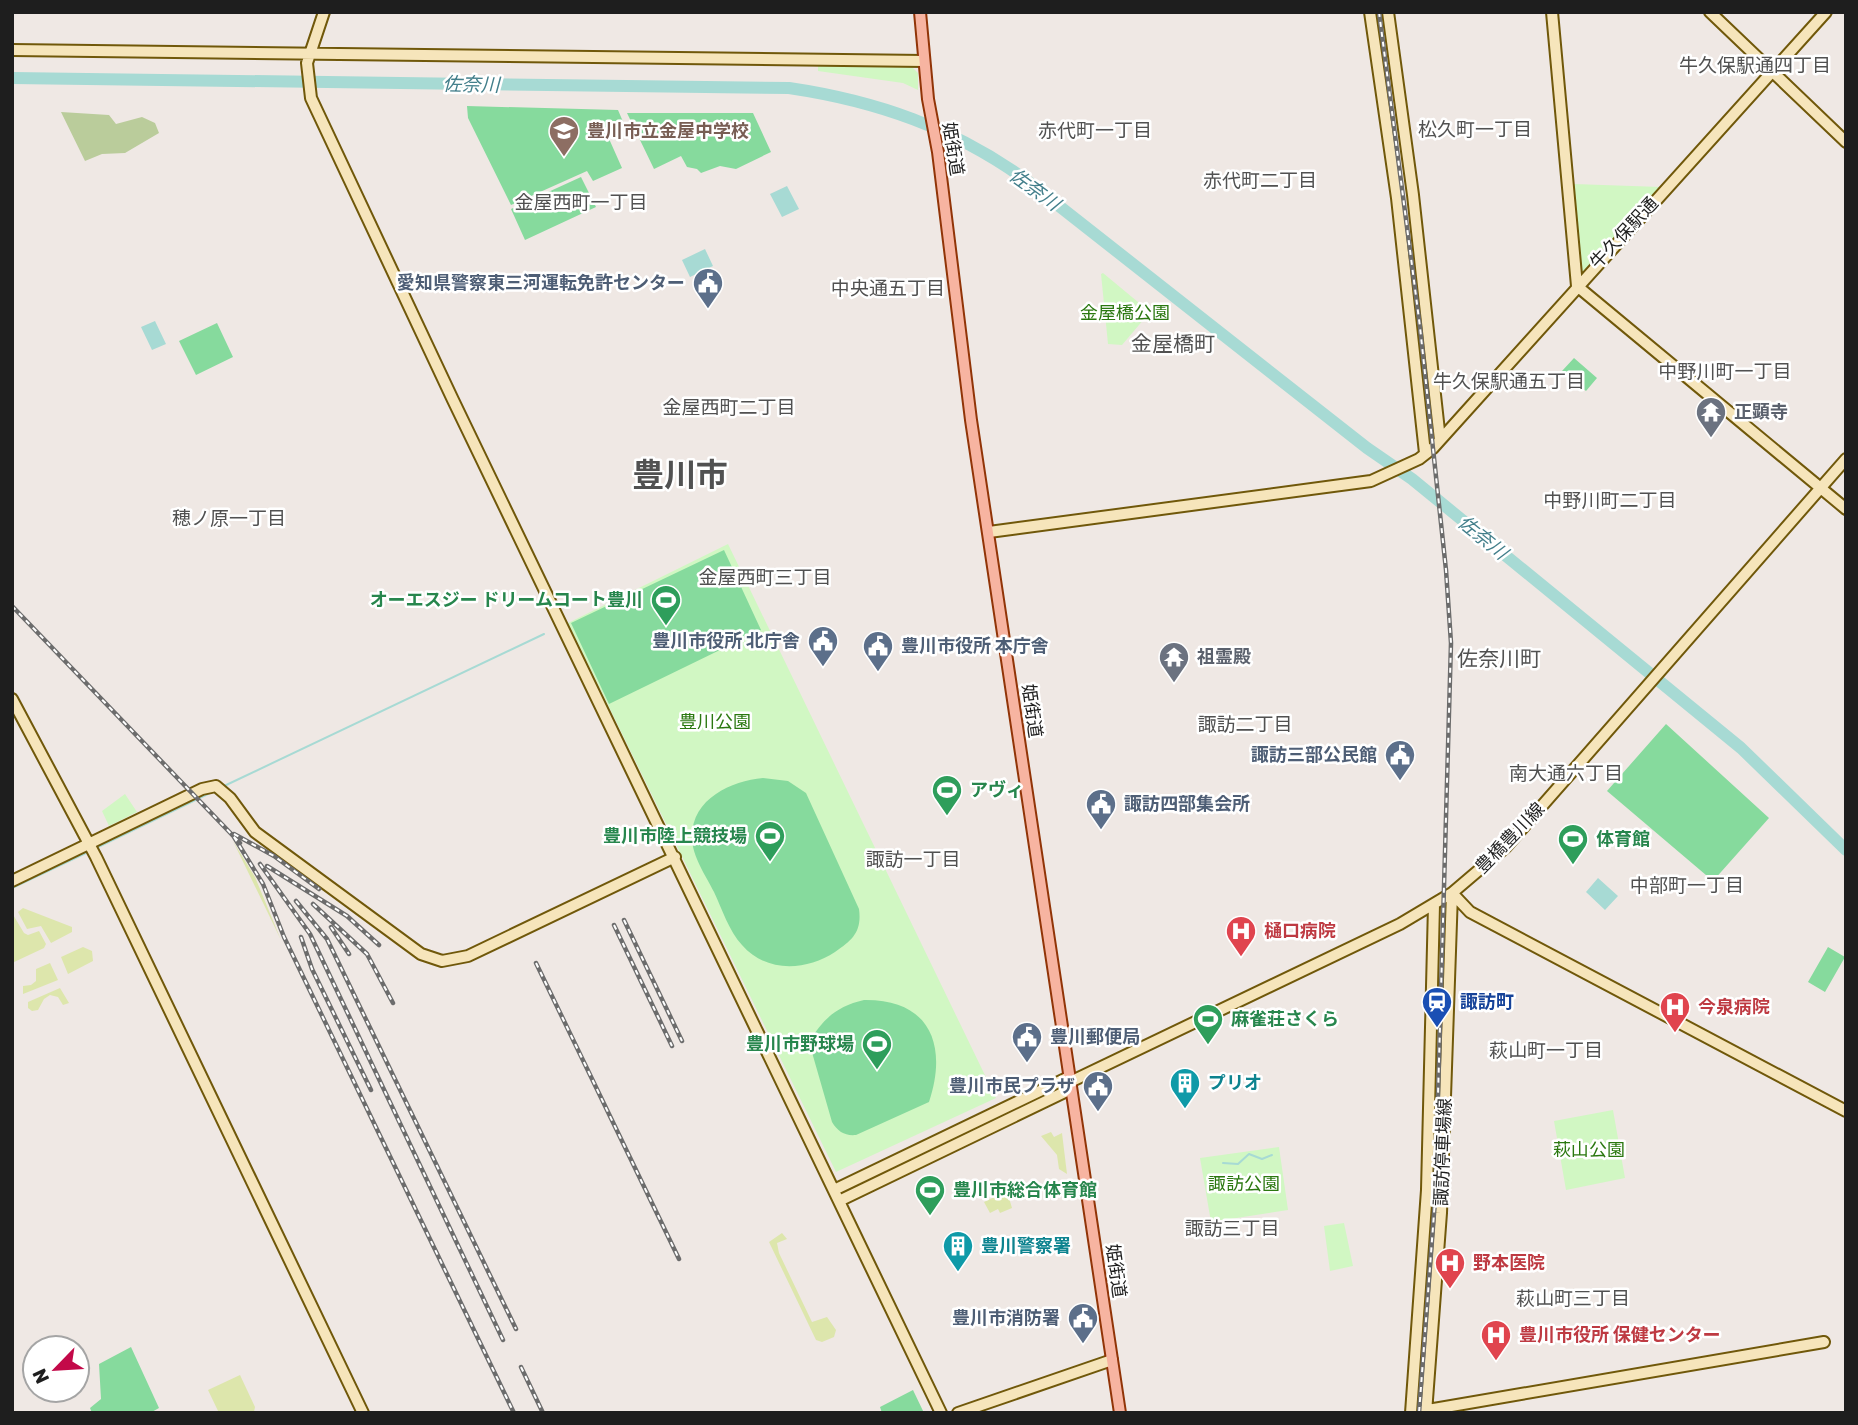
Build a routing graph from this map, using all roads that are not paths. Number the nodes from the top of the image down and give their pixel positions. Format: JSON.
{"nodes":[{"id":1,"x":324,"y":12,"type":"edge"},
{"id":2,"x":920,"y":12,"type":"edge"},
{"id":3,"x":1370,"y":12,"type":"edge"},
{"id":4,"x":1388,"y":12,"type":"edge"},
{"id":5,"x":1552,"y":12,"type":"edge"},
{"id":6,"x":1710,"y":12,"type":"edge"},
{"id":7,"x":1826,"y":12,"type":"edge"},
{"id":8,"x":12,"y":50,"type":"edge"},
{"id":9,"x":311,"y":53,"type":"junction"},
{"id":10,"x":924,"y":61,"type":"junction"},
{"id":11,"x":1771,"y":71,"type":"junction"},
{"id":12,"x":1846,"y":142,"type":"edge"},
{"id":13,"x":1577,"y":286,"type":"junction"},
{"id":14,"x":1440,"y":440,"type":"junction"},
{"id":15,"x":1421,"y":456,"type":"junction"},
{"id":16,"x":1846,"y":459,"type":"edge"},
{"id":17,"x":1821,"y":488,"type":"junction"},
{"id":18,"x":1846,"y":509,"type":"edge"},
{"id":19,"x":989,"y":532,"type":"junction"},
{"id":20,"x":12,"y":699,"type":"edge"},
{"id":21,"x":89,"y":843,"type":"junction"},
{"id":22,"x":674,"y":857,"type":"junction"},
{"id":23,"x":12,"y":881,"type":"edge"},
{"id":24,"x":1452,"y":893,"type":"junction"},
{"id":25,"x":1434,"y":905,"type":"junction"},
{"id":26,"x":1070,"y":1082,"type":"junction"},
{"id":27,"x":1846,"y":1111,"type":"edge"},
{"id":28,"x":836,"y":1195,"type":"junction"},
{"id":29,"x":1824,"y":1342,"type":"dead end"},
{"id":30,"x":1112,"y":1360,"type":"junction"},
{"id":31,"x":1420,"y":1412,"type":"edge"},
{"id":32,"x":363,"y":1413,"type":"edge"},
{"id":33,"x":941,"y":1413,"type":"edge"},
{"id":34,"x":958,"y":1413,"type":"edge"},
{"id":35,"x":1119,"y":1413,"type":"edge"}],
"edges":[{"from":1,"to":9,"type":"street"},
{"from":2,"to":10,"type":"main road","name":"姫街道"},
{"from":3,"to":15,"type":"street"},
{"from":4,"to":14,"type":"street"},
{"from":5,"to":13,"type":"street"},
{"from":6,"to":11,"type":"street"},
{"from":7,"to":11,"type":"street","name":"牛久保駅通"},
{"from":8,"to":9,"type":"street"},
{"from":9,"to":10,"type":"street"},
{"from":9,"to":22,"type":"street"},
{"from":10,"to":19,"type":"main road","name":"姫街道"},
{"from":11,"to":12,"type":"street"},
{"from":11,"to":13,"type":"street","name":"牛久保駅通"},
{"from":13,"to":14,"type":"street","name":"牛久保駅通"},
{"from":13,"to":17,"type":"street"},
{"from":14,"to":15,"type":"street","name":"牛久保駅通"},
{"from":15,"to":19,"type":"street","name":"牛久保駅通"},
{"from":16,"to":17,"type":"street","name":"豊橋豊川線"},
{"from":17,"to":18,"type":"street"},
{"from":17,"to":24,"type":"street","name":"豊橋豊川線"},
{"from":19,"to":26,"type":"main road","name":"姫街道"},
{"from":20,"to":21,"type":"street"},
{"from":21,"to":22,"type":"street"},
{"from":21,"to":23,"type":"street"},
{"from":21,"to":32,"type":"street"},
{"from":22,"to":28,"type":"street"},
{"from":24,"to":25,"type":"street","name":"豊橋豊川線"},
{"from":24,"to":27,"type":"street"},
{"from":24,"to":31,"type":"street","name":"諏訪停車場線"},
{"from":25,"to":26,"type":"street","name":"豊橋豊川線"},
{"from":25,"to":31,"type":"street","name":"諏訪停車場線"},
{"from":26,"to":28,"type":"street","name":"豊橋豊川線"},
{"from":26,"to":30,"type":"main road","name":"姫街道"},
{"from":28,"to":33,"type":"street"},
{"from":29,"to":31,"type":"street"},
{"from":30,"to":34,"type":"street"},
{"from":30,"to":35,"type":"main road","name":"姫街道"}]}
